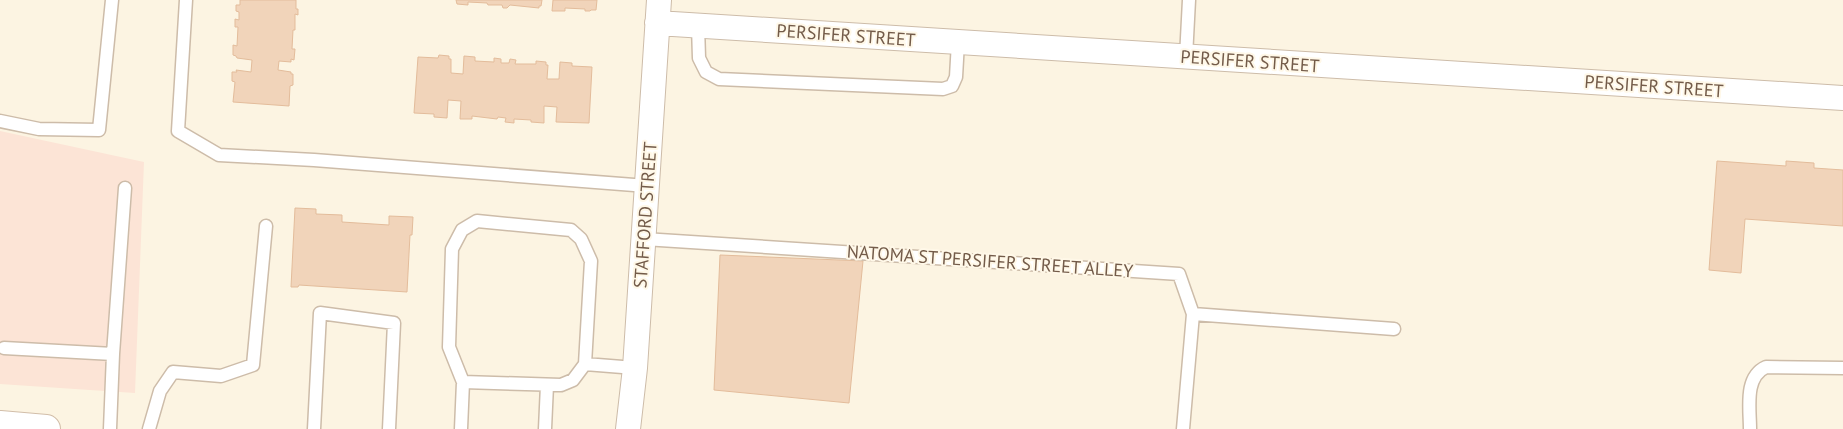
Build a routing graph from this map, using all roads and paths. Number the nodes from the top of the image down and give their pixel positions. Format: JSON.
{"nodes":[{"id":1,"x":112,"y":0,"type":"edge"},
{"id":2,"x":186,"y":0,"type":"edge"},
{"id":3,"x":1189,"y":0,"type":"edge"},
{"id":4,"x":658,"y":12,"type":"edge"},
{"id":5,"x":698,"y":26,"type":"junction"},
{"id":6,"x":958,"y":42,"type":"junction"},
{"id":7,"x":1186,"y":57,"type":"junction"},
{"id":8,"x":1843,"y":98,"type":"edge"},
{"id":9,"x":0,"y":121,"type":"edge"},
{"id":10,"x":647,"y":186,"type":"junction"},
{"id":11,"x":125,"y":188,"type":"dead end"},
{"id":12,"x":266,"y":226,"type":"dead end"},
{"id":13,"x":644,"y":239,"type":"junction"},
{"id":14,"x":1192,"y":314,"type":"junction"},
{"id":15,"x":1394,"y":329,"type":"dead end"},
{"id":16,"x":4,"y":348,"type":"dead end"},
{"id":17,"x":113,"y":354,"type":"junction"},
{"id":18,"x":585,"y":364,"type":"junction"},
{"id":19,"x":635,"y":368,"type":"junction"},
{"id":20,"x":1843,"y":368,"type":"edge"},
{"id":21,"x":463,"y":382,"type":"junction"},
{"id":22,"x":547,"y":385,"type":"junction"},
{"id":23,"x":0,"y":425,"type":"edge"},
{"id":24,"x":46,"y":429,"type":"edge"},
{"id":25,"x":110,"y":429,"type":"edge"},
{"id":26,"x":149,"y":429,"type":"edge"},
{"id":27,"x":314,"y":429,"type":"edge"},
{"id":28,"x":389,"y":429,"type":"edge"},
{"id":29,"x":461,"y":429,"type":"edge"},
{"id":30,"x":545,"y":429,"type":"edge"},
{"id":31,"x":628,"y":429,"type":"edge"},
{"id":32,"x":1183,"y":429,"type":"edge"},
{"id":33,"x":1750,"y":429,"type":"edge"}],
"edges":[{"from":1,"to":9,"type":"lane"},
{"from":2,"to":10,"type":"lane"},
{"from":3,"to":7,"type":"lane"},
{"from":4,"to":5,"type":"street","name":"PERSIFER STREET"},
{"from":4,"to":10,"type":"street","name":"STAFFORD STREET"},
{"from":5,"to":6,"type":"street","name":"PERSIFER STREET"},
{"from":5,"to":6,"type":"lane"},
{"from":6,"to":7,"type":"street","name":"PERSIFER STREET"},
{"from":7,"to":8,"type":"street","name":"PERSIFER STREET"},
{"from":10,"to":13,"type":"street","name":"STAFFORD STREET"},
{"from":11,"to":17,"type":"lane"},
{"from":12,"to":26,"type":"lane"},
{"from":13,"to":14,"type":"lane","name":"NATOMA ST PERSIFER STREET ALLEY"},
{"from":13,"to":19,"type":"street","name":"STAFFORD STREET"},
{"from":14,"to":15,"type":"lane"},
{"from":14,"to":32,"type":"lane","name":"NATOMA ST PERSIFER STREET ALLEY"},
{"from":16,"to":17,"type":"lane"},
{"from":17,"to":25,"type":"lane"},
{"from":18,"to":19,"type":"lane"},
{"from":18,"to":21,"type":"lane"},
{"from":18,"to":22,"type":"lane"},
{"from":19,"to":31,"type":"street","name":"STAFFORD STREET"},
{"from":20,"to":33,"type":"lane"},
{"from":21,"to":22,"type":"lane"},
{"from":21,"to":29,"type":"lane"},
{"from":22,"to":30,"type":"lane"},
{"from":23,"to":24,"type":"main road"},
{"from":27,"to":28,"type":"lane"}]}
